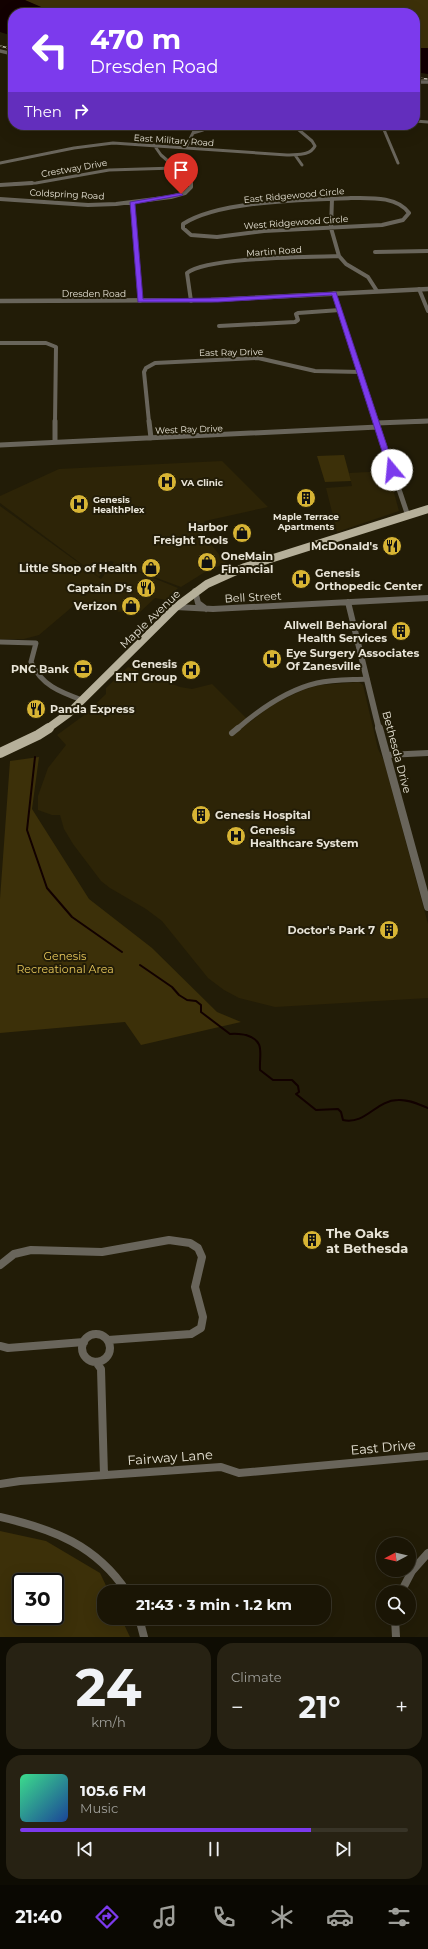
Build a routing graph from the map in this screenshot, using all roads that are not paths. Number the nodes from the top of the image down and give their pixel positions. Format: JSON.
{"nodes":[{"id":1,"x":298,"y":130,"type":"edge"},
{"id":2,"x":384,"y":130,"type":"edge"},
{"id":3,"x":193,"y":133,"type":"dead end"},
{"id":4,"x":154,"y":145,"type":"junction"},
{"id":5,"x":186,"y":147,"type":"junction"},
{"id":6,"x":294,"y":155,"type":"junction"},
{"id":7,"x":398,"y":162,"type":"dead end"},
{"id":8,"x":0,"y":163,"type":"edge"},
{"id":9,"x":302,"y":165,"type":"dead end"},
{"id":10,"x":175,"y":168,"type":"junction"},
{"id":11,"x":0,"y":185,"type":"edge"},
{"id":12,"x":0,"y":198,"type":"edge"},
{"id":13,"x":332,"y":199,"type":"junction"},
{"id":14,"x":132,"y":202,"type":"junction"},
{"id":15,"x":409,"y":213,"type":"joint"},
{"id":16,"x":183,"y":228,"type":"joint"},
{"id":17,"x":331,"y":228,"type":"junction"},
{"id":18,"x":428,"y":251,"type":"edge"},
{"id":19,"x":375,"y":252,"type":"dead end"},
{"id":20,"x":339,"y":256,"type":"junction"},
{"id":21,"x":428,"y":288,"type":"edge"},
{"id":22,"x":419,"y":289,"type":"junction"},
{"id":23,"x":377,"y":291,"type":"junction"},
{"id":24,"x":334,"y":293,"type":"junction"},
{"id":25,"x":0,"y":301,"type":"edge"},
{"id":26,"x":140,"y":301,"type":"junction"},
{"id":27,"x":191,"y":301,"type":"junction"},
{"id":28,"x":340,"y":310,"type":"junction"},
{"id":29,"x":428,"y":311,"type":"edge"},
{"id":30,"x":219,"y":326,"type":"dead end"},
{"id":31,"x":0,"y":343,"type":"edge"},
{"id":32,"x":361,"y":372,"type":"junction"},
{"id":33,"x":428,"y":421,"type":"edge"},
{"id":34,"x":378,"y":425,"type":"junction"},
{"id":35,"x":152,"y":438,"type":"junction"},
{"id":36,"x":55,"y":442,"type":"junction"},
{"id":37,"x":0,"y":445,"type":"edge"},
{"id":38,"x":428,"y":510,"type":"edge"},
{"id":39,"x":408,"y":516,"type":"junction"},
{"id":40,"x":195,"y":591,"type":"junction"},
{"id":41,"x":428,"y":598,"type":"edge"},
{"id":42,"x":348,"y":602,"type":"junction"},
{"id":43,"x":176,"y":607,"type":"junction"},
{"id":44,"x":206,"y":609,"type":"junction"},
{"id":45,"x":0,"y":642,"type":"edge"},
{"id":46,"x":367,"y":679,"type":"junction"},
{"id":47,"x":82,"y":700,"type":"junction"},
{"id":48,"x":232,"y":733,"type":"dead end"},
{"id":49,"x":0,"y":753,"type":"edge"},
{"id":50,"x":428,"y":753,"type":"edge"},
{"id":51,"x":387,"y":755,"type":"junction"},
{"id":52,"x":428,"y":906,"type":"edge"},
{"id":53,"x":0,"y":1265,"type":"edge"},
{"id":54,"x":108,"y":1340,"type":"junction"},
{"id":55,"x":84,"y":1342,"type":"junction"},
{"id":56,"x":0,"y":1346,"type":"edge"},
{"id":57,"x":96,"y":1362,"type":"junction"},
{"id":58,"x":428,"y":1456,"type":"edge"},
{"id":59,"x":340,"y":1464,"type":"joint"},
{"id":60,"x":104,"y":1475,"type":"junction"},
{"id":61,"x":0,"y":1484,"type":"edge"},
{"id":62,"x":0,"y":1517,"type":"edge"},
{"id":63,"x":428,"y":1553,"type":"edge"},
{"id":64,"x":122,"y":1585,"type":"edge"},
{"id":65,"x":404,"y":1585,"type":"edge"},
{"id":66,"x":141,"y":1625,"type":"edge"},
{"id":67,"x":395,"y":1625,"type":"edge"},
{"id":68,"x":144,"y":1637,"type":"edge"},
{"id":69,"x":396,"y":1637,"type":"edge"}],
"edges":[{"from":1,"to":6,"type":"street","name":"East Military Road"},
{"from":2,"to":7,"type":"street"},
{"from":3,"to":5,"type":"street"},
{"from":4,"to":5,"type":"street","name":"East Military Road"},
{"from":4,"to":8,"type":"street","name":"East Military Road"},
{"from":4,"to":10,"type":"street","name":"Coldspring Road"},
{"from":5,"to":6,"type":"street","name":"East Military Road"},
{"from":6,"to":9,"type":"street"},
{"from":10,"to":11,"type":"street","name":"Crestway Drive"},
{"from":10,"to":14,"type":"street","name":"Coldspring Road"},
{"from":12,"to":14,"type":"street","name":"Coldspring Road"},
{"from":13,"to":15,"type":"street","name":"East Ridgewood Circle"},
{"from":13,"to":16,"type":"street","name":"East Ridgewood Circle"},
{"from":13,"to":17,"type":"street"},
{"from":14,"to":26,"type":"street"},
{"from":15,"to":17,"type":"street","name":"West Ridgewood Circle"},
{"from":16,"to":17,"type":"street","name":"West Ridgewood Circle"},
{"from":17,"to":20,"type":"street"},
{"from":18,"to":19,"type":"street"},
{"from":20,"to":23,"type":"street"},
{"from":20,"to":27,"type":"street","name":"Martin Road"},
{"from":21,"to":22,"type":"street","name":"Dresden Road"},
{"from":22,"to":23,"type":"street","name":"Dresden Road"},
{"from":22,"to":29,"type":"street"},
{"from":23,"to":24,"type":"street","name":"Dresden Road"},
{"from":24,"to":27,"type":"street","name":"Dresden Road"},
{"from":24,"to":28,"type":"street"},
{"from":25,"to":26,"type":"street","name":"Dresden Road"},
{"from":26,"to":27,"type":"street","name":"Dresden Road"},
{"from":28,"to":30,"type":"street"},
{"from":28,"to":32,"type":"street"},
{"from":31,"to":36,"type":"street"},
{"from":32,"to":34,"type":"street"},
{"from":32,"to":35,"type":"street","name":"East Ray Drive"},
{"from":33,"to":34,"type":"street","name":"West Ray Drive"},
{"from":34,"to":35,"type":"street","name":"West Ray Drive"},
{"from":34,"to":39,"type":"street"},
{"from":35,"to":36,"type":"street","name":"West Ray Drive"},
{"from":36,"to":37,"type":"street","name":"West Ray Drive"},
{"from":38,"to":39,"type":"main road","name":"Maple Avenue"},
{"from":39,"to":40,"type":"main road","name":"Maple Avenue"},
{"from":40,"to":43,"type":"main road","name":"Maple Avenue"},
{"from":40,"to":44,"type":"street"},
{"from":41,"to":42,"type":"street","name":"Bell Street"},
{"from":42,"to":44,"type":"street","name":"Bell Street"},
{"from":42,"to":46,"type":"street","name":"Bethesda Drive"},
{"from":43,"to":44,"type":"street","name":"Bell Street"},
{"from":43,"to":47,"type":"main road","name":"Maple Avenue"},
{"from":45,"to":47,"type":"street"},
{"from":46,"to":48,"type":"street"},
{"from":46,"to":51,"type":"street","name":"Bethesda Drive"},
{"from":47,"to":49,"type":"main road","name":"Maple Avenue"},
{"from":50,"to":51,"type":"street"},
{"from":51,"to":52,"type":"street","name":"Bethesda Drive"},
{"from":53,"to":54,"type":"street"},
{"from":54,"to":55,"type":"street"},
{"from":54,"to":57,"type":"street"},
{"from":55,"to":56,"type":"street"},
{"from":55,"to":57,"type":"street"},
{"from":57,"to":60,"type":"street"},
{"from":58,"to":59,"type":"street","name":"East Drive"},
{"from":59,"to":60,"type":"street","name":"Fairway Lane"},
{"from":60,"to":61,"type":"street","name":"Fairway Lane"},
{"from":62,"to":64,"type":"street"},
{"from":63,"to":65,"type":"street"},
{"from":66,"to":68,"type":"street"},
{"from":67,"to":69,"type":"street"}]}
